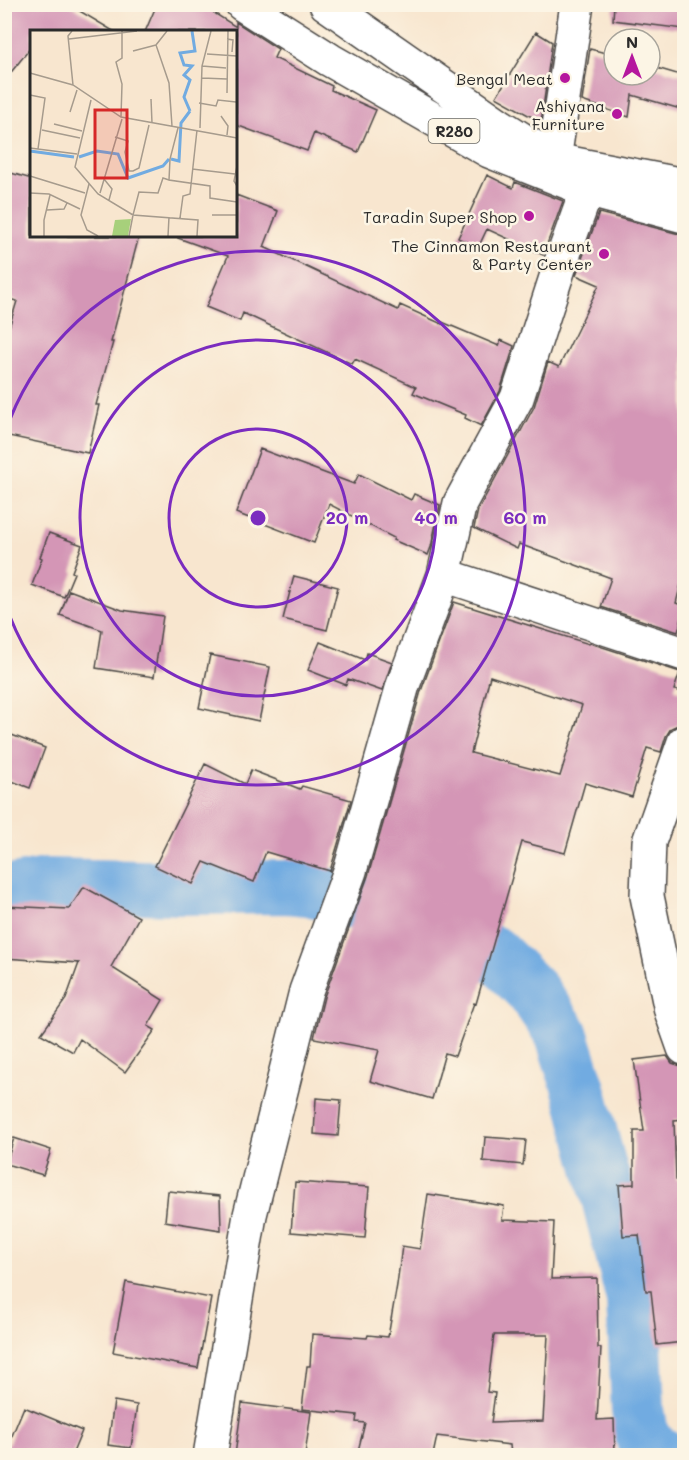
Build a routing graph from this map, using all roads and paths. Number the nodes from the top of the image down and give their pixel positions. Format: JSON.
{"nodes":[{"id":1,"x":242,"y":4,"type":"edge"},
{"id":2,"x":326,"y":4,"type":"edge"},
{"id":3,"x":577,"y":4,"type":"edge"},
{"id":4,"x":554,"y":160,"type":"junction"},
{"id":5,"x":684,"y":185,"type":"edge"},
{"id":6,"x":587,"y":190,"type":"junction"},
{"id":7,"x":684,"y":216,"type":"edge"},
{"id":8,"x":444,"y":574,"type":"junction"},
{"id":9,"x":684,"y":654,"type":"edge"},
{"id":10,"x":684,"y":742,"type":"edge"},
{"id":11,"x":684,"y":1048,"type":"edge"},
{"id":12,"x":210,"y":1455,"type":"edge"}],
"edges":[{"from":1,"to":6,"type":"street","number":"R280"},
{"from":2,"to":4,"type":"street","number":"R280"},
{"from":3,"to":4,"type":"street"},
{"from":4,"to":5,"type":"street","number":"R280"},
{"from":6,"to":7,"type":"street","number":"R280"},
{"from":6,"to":8,"type":"street"},
{"from":8,"to":9,"type":"street"},
{"from":8,"to":12,"type":"street"},
{"from":10,"to":11,"type":"street"}]}
